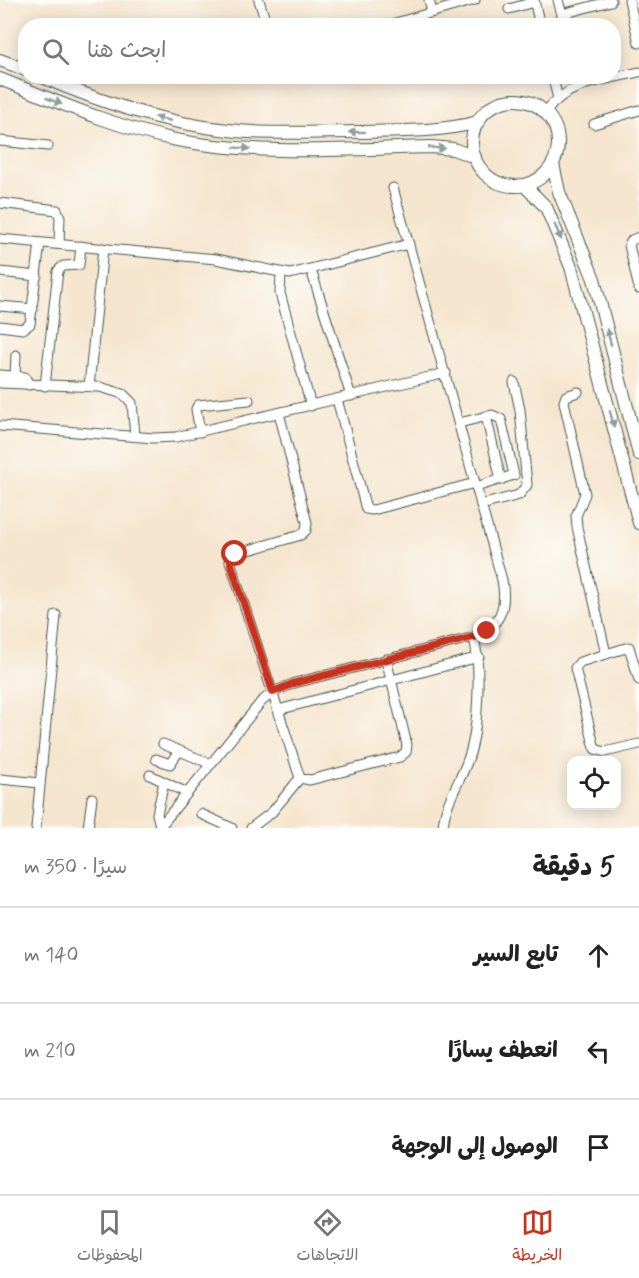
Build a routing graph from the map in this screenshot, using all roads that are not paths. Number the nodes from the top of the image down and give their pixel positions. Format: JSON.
{"nodes":[{"id":1,"x":260,"y":0,"type":"edge"},
{"id":2,"x":429,"y":0,"type":"edge"},
{"id":3,"x":475,"y":0,"type":"edge"},
{"id":4,"x":558,"y":0,"type":"edge"},
{"id":5,"x":629,"y":0,"type":"edge"},
{"id":6,"x":534,"y":1,"type":"edge"},
{"id":7,"x":611,"y":1,"type":"edge"},
{"id":8,"x":509,"y":9,"type":"dead end"},
{"id":9,"x":432,"y":12,"type":"junction"},
{"id":10,"x":562,"y":14,"type":"junction"},
{"id":11,"x":265,"y":18,"type":"edge"},
{"id":12,"x":412,"y":18,"type":"edge"},
{"id":13,"x":538,"y":18,"type":"edge"},
{"id":14,"x":563,"y":18,"type":"edge"},
{"id":15,"x":639,"y":44,"type":"edge"},
{"id":16,"x":0,"y":60,"type":"edge"},
{"id":17,"x":18,"y":67,"type":"edge"},
{"id":18,"x":639,"y":72,"type":"edge"},
{"id":19,"x":621,"y":76,"type":"edge"},
{"id":20,"x":0,"y":79,"type":"edge"},
{"id":21,"x":61,"y":84,"type":"edge"},
{"id":22,"x":554,"y":84,"type":"edge"},
{"id":23,"x":586,"y":84,"type":"edge"},
{"id":24,"x":558,"y":98,"type":"junction"},
{"id":25,"x":639,"y":110,"type":"edge"},
{"id":26,"x":546,"y":112,"type":"junction"},
{"id":27,"x":478,"y":122,"type":"junction"},
{"id":28,"x":594,"y":124,"type":"dead end"},
{"id":29,"x":0,"y":141,"type":"edge"},
{"id":30,"x":48,"y":146,"type":"dead end"},
{"id":31,"x":475,"y":157,"type":"junction"},
{"id":32,"x":553,"y":164,"type":"junction"},
{"id":33,"x":524,"y":185,"type":"junction"},
{"id":34,"x":393,"y":188,"type":"dead end"},
{"id":35,"x":0,"y":203,"type":"edge"},
{"id":36,"x":639,"y":237,"type":"edge"},
{"id":37,"x":0,"y":239,"type":"edge"},
{"id":38,"x":40,"y":243,"type":"junction"},
{"id":39,"x":58,"y":244,"type":"junction"},
{"id":40,"x":409,"y":244,"type":"junction"},
{"id":41,"x":81,"y":246,"type":"junction"},
{"id":42,"x":103,"y":248,"type":"junction"},
{"id":43,"x":311,"y":270,"type":"junction"},
{"id":44,"x":0,"y":272,"type":"edge"},
{"id":45,"x":281,"y":274,"type":"junction"},
{"id":46,"x":37,"y":276,"type":"junction"},
{"id":47,"x":639,"y":289,"type":"edge"},
{"id":48,"x":0,"y":306,"type":"edge"},
{"id":49,"x":33,"y":309,"type":"junction"},
{"id":50,"x":0,"y":326,"type":"edge"},
{"id":51,"x":16,"y":355,"type":"dead end"},
{"id":52,"x":446,"y":373,"type":"junction"},
{"id":53,"x":0,"y":375,"type":"edge"},
{"id":54,"x":15,"y":376,"type":"junction"},
{"id":55,"x":514,"y":382,"type":"dead end"},
{"id":56,"x":0,"y":383,"type":"edge"},
{"id":57,"x":29,"y":385,"type":"junction"},
{"id":58,"x":45,"y":386,"type":"junction"},
{"id":59,"x":90,"y":386,"type":"junction"},
{"id":60,"x":578,"y":392,"type":"dead end"},
{"id":61,"x":351,"y":396,"type":"junction"},
{"id":62,"x":337,"y":399,"type":"junction"},
{"id":63,"x":249,"y":400,"type":"dead end"},
{"id":64,"x":311,"y":406,"type":"junction"},
{"id":65,"x":279,"y":414,"type":"junction"},
{"id":66,"x":486,"y":416,"type":"junction"},
{"id":67,"x":459,"y":423,"type":"junction"},
{"id":68,"x":0,"y":426,"type":"edge"},
{"id":69,"x":636,"y":427,"type":"edge"},
{"id":70,"x":200,"y":432,"type":"junction"},
{"id":71,"x":135,"y":436,"type":"junction"},
{"id":72,"x":639,"y":454,"type":"edge"},
{"id":73,"x":501,"y":480,"type":"junction"},
{"id":74,"x":476,"y":485,"type":"junction"},
{"id":75,"x":481,"y":505,"type":"junction"},
{"id":76,"x":639,"y":523,"type":"edge"},
{"id":77,"x":56,"y":615,"type":"dead end"},
{"id":78,"x":474,"y":637,"type":"junction"},
{"id":79,"x":634,"y":645,"type":"edge"},
{"id":80,"x":606,"y":654,"type":"junction"},
{"id":81,"x":479,"y":657,"type":"junction"},
{"id":82,"x":386,"y":659,"type":"junction"},
{"id":83,"x":391,"y":680,"type":"junction"},
{"id":84,"x":639,"y":680,"type":"edge"},
{"id":85,"x":273,"y":692,"type":"junction"},
{"id":86,"x":278,"y":710,"type":"junction"},
{"id":87,"x":163,"y":744,"type":"dead end"},
{"id":88,"x":639,"y":744,"type":"edge"},
{"id":89,"x":178,"y":751,"type":"junction"},
{"id":90,"x":156,"y":759,"type":"dead end"},
{"id":91,"x":211,"y":765,"type":"junction"},
{"id":92,"x":150,"y":775,"type":"dead end"},
{"id":93,"x":300,"y":778,"type":"junction"},
{"id":94,"x":0,"y":779,"type":"edge"},
{"id":95,"x":164,"y":782,"type":"junction"},
{"id":96,"x":40,"y":783,"type":"junction"},
{"id":97,"x":187,"y":793,"type":"junction"},
{"id":98,"x":92,"y":798,"type":"dead end"},
{"id":99,"x":201,"y":814,"type":"dead end"},
{"id":100,"x":160,"y":827,"type":"edge"},
{"id":101,"x":36,"y":828,"type":"edge"},
{"id":102,"x":88,"y":828,"type":"edge"},
{"id":103,"x":232,"y":828,"type":"edge"},
{"id":104,"x":251,"y":828,"type":"edge"},
{"id":105,"x":443,"y":828,"type":"edge"}],
"edges":[{"from":1,"to":11,"type":"lane"},
{"from":2,"to":9,"type":"lane"},
{"from":3,"to":9,"type":"lane"},
{"from":4,"to":10,"type":"lane"},
{"from":5,"to":15,"type":"lane"},
{"from":6,"to":8,"type":"lane"},
{"from":6,"to":13,"type":"lane"},
{"from":7,"to":10,"type":"lane"},
{"from":9,"to":12,"type":"lane"},
{"from":10,"to":14,"type":"lane"},
{"from":16,"to":17,"type":"main road"},
{"from":18,"to":19,"type":"lane"},
{"from":20,"to":31,"type":"main road","one_way":true},
{"from":27,"to":21,"type":"main road","one_way":true},
{"from":22,"to":24,"type":"lane"},
{"from":23,"to":24,"type":"lane"},
{"from":24,"to":26,"type":"lane"},
{"from":25,"to":28,"type":"lane"},
{"from":26,"to":27,"type":"main road"},
{"from":26,"to":32,"type":"main road"},
{"from":27,"to":31,"type":"main road"},
{"from":29,"to":30,"type":"lane"},
{"from":31,"to":33,"type":"main road"},
{"from":32,"to":33,"type":"main road"},
{"from":69,"to":32,"type":"main road","one_way":true},
{"from":33,"to":76,"type":"main road","one_way":true},
{"from":34,"to":40,"type":"lane"},
{"from":35,"to":39,"type":"lane"},
{"from":36,"to":47,"type":"lane"},
{"from":37,"to":38,"type":"lane"},
{"from":38,"to":39,"type":"lane"},
{"from":38,"to":46,"type":"lane"},
{"from":39,"to":41,"type":"lane"},
{"from":40,"to":43,"type":"lane"},
{"from":40,"to":52,"type":"lane"},
{"from":41,"to":42,"type":"lane"},
{"from":41,"to":58,"type":"lane"},
{"from":42,"to":45,"type":"lane"},
{"from":42,"to":59,"type":"lane"},
{"from":43,"to":45,"type":"lane"},
{"from":43,"to":61,"type":"lane"},
{"from":44,"to":46,"type":"lane"},
{"from":45,"to":64,"type":"lane"},
{"from":46,"to":49,"type":"lane"},
{"from":48,"to":49,"type":"lane"},
{"from":49,"to":50,"type":"lane"},
{"from":51,"to":54,"type":"lane"},
{"from":52,"to":61,"type":"lane"},
{"from":52,"to":67,"type":"lane"},
{"from":53,"to":54,"type":"lane"},
{"from":54,"to":57,"type":"lane"},
{"from":55,"to":75,"type":"lane"},
{"from":56,"to":57,"type":"lane"},
{"from":57,"to":58,"type":"lane"},
{"from":58,"to":59,"type":"lane"},
{"from":59,"to":71,"type":"lane"},
{"from":60,"to":80,"type":"lane"},
{"from":61,"to":62,"type":"lane"},
{"from":62,"to":64,"type":"lane"},
{"from":62,"to":74,"type":"lane"},
{"from":63,"to":70,"type":"lane"},
{"from":64,"to":65,"type":"lane"},
{"from":65,"to":70,"type":"lane"},
{"from":65,"to":85,"type":"lane"},
{"from":66,"to":67,"type":"lane"},
{"from":66,"to":73,"type":"lane"},
{"from":66,"to":73,"type":"lane"},
{"from":67,"to":74,"type":"lane"},
{"from":68,"to":71,"type":"lane"},
{"from":69,"to":72,"type":"main road"},
{"from":70,"to":71,"type":"lane"},
{"from":73,"to":74,"type":"lane"},
{"from":74,"to":75,"type":"lane"},
{"from":75,"to":78,"type":"lane"},
{"from":77,"to":96,"type":"lane"},
{"from":78,"to":81,"type":"lane"},
{"from":78,"to":82,"type":"lane"},
{"from":79,"to":80,"type":"lane"},
{"from":79,"to":84,"type":"lane"},
{"from":80,"to":88,"type":"lane"},
{"from":81,"to":83,"type":"lane"},
{"from":81,"to":105,"type":"lane"},
{"from":82,"to":83,"type":"lane"},
{"from":82,"to":85,"type":"lane"},
{"from":83,"to":86,"type":"lane"},
{"from":83,"to":93,"type":"lane"},
{"from":85,"to":86,"type":"lane"},
{"from":85,"to":91,"type":"lane"},
{"from":86,"to":93,"type":"lane"},
{"from":87,"to":89,"type":"lane"},
{"from":89,"to":90,"type":"lane"},
{"from":89,"to":91,"type":"lane"},
{"from":91,"to":97,"type":"lane"},
{"from":92,"to":95,"type":"lane"},
{"from":93,"to":104,"type":"lane"},
{"from":94,"to":96,"type":"lane"},
{"from":95,"to":97,"type":"lane"},
{"from":95,"to":100,"type":"lane"},
{"from":96,"to":101,"type":"lane"},
{"from":97,"to":100,"type":"lane"},
{"from":98,"to":102,"type":"lane"},
{"from":99,"to":103,"type":"lane"}]}
